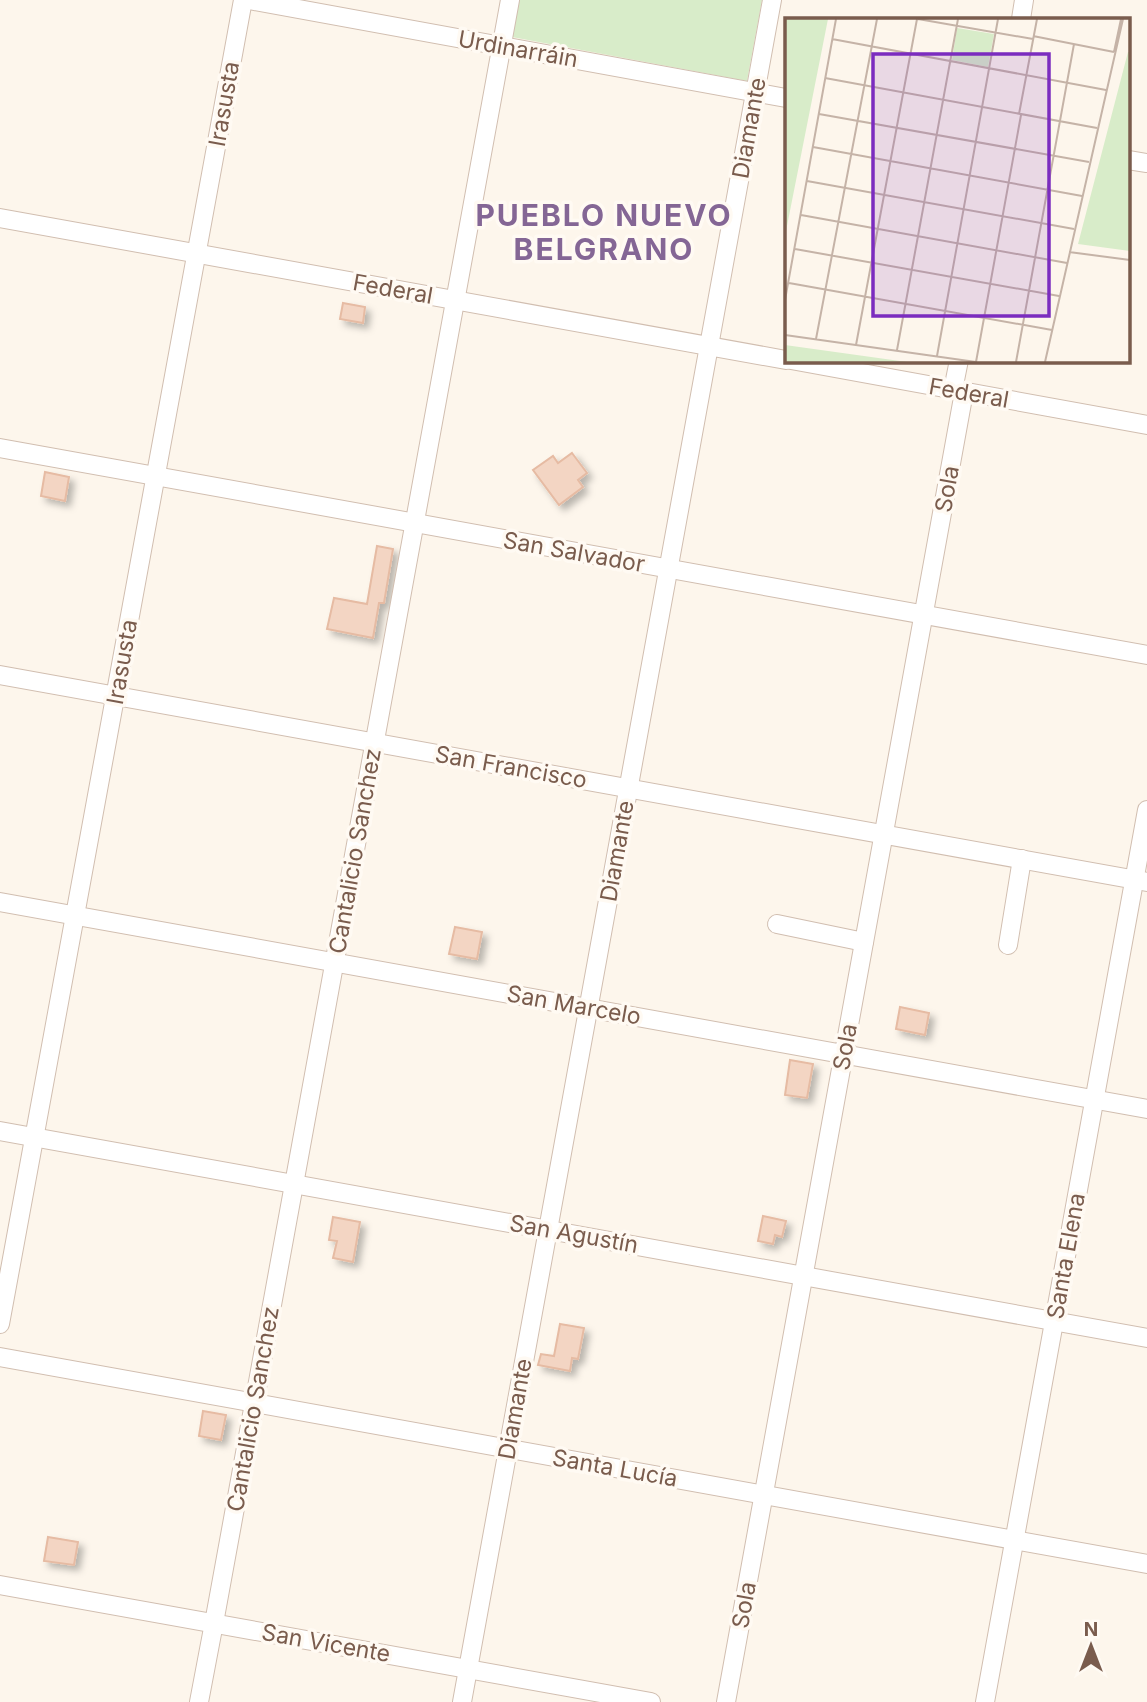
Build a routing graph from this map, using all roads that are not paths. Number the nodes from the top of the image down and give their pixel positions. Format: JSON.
{"nodes":[{"id":1,"x":243,"y":0,"type":"edge"},
{"id":2,"x":249,"y":0,"type":"edge"},
{"id":3,"x":510,"y":0,"type":"edge"},
{"id":4,"x":772,"y":0,"type":"edge"},
{"id":5,"x":1024,"y":0,"type":"edge"},
{"id":6,"x":1021,"y":18,"type":"edge"},
{"id":7,"x":502,"y":46,"type":"junction"},
{"id":8,"x":755,"y":92,"type":"junction"},
{"id":9,"x":785,"y":98,"type":"edge"},
{"id":10,"x":0,"y":218,"type":"edge"},
{"id":11,"x":197,"y":253,"type":"junction"},
{"id":12,"x":455,"y":300,"type":"junction"},
{"id":13,"x":709,"y":346,"type":"junction"},
{"id":14,"x":785,"y":359,"type":"edge"},
{"id":15,"x":800,"y":362,"type":"edge"},
{"id":16,"x":959,"y":362,"type":"edge"},
{"id":17,"x":959,"y":391,"type":"junction"},
{"id":18,"x":1147,"y":425,"type":"edge"},
{"id":19,"x":0,"y":448,"type":"edge"},
{"id":20,"x":156,"y":476,"type":"junction"},
{"id":21,"x":415,"y":523,"type":"junction"},
{"id":22,"x":668,"y":569,"type":"junction"},
{"id":23,"x":924,"y":615,"type":"junction"},
{"id":24,"x":1147,"y":655,"type":"edge"},
{"id":25,"x":0,"y":675,"type":"edge"},
{"id":26,"x":116,"y":696,"type":"junction"},
{"id":27,"x":375,"y":742,"type":"junction"},
{"id":28,"x":628,"y":788,"type":"junction"},
{"id":29,"x":1147,"y":810,"type":"edge"},
{"id":30,"x":884,"y":834,"type":"junction"},
{"id":31,"x":1022,"y":859,"type":"junction"},
{"id":32,"x":1141,"y":881,"type":"edge"},
{"id":33,"x":0,"y":902,"type":"edge"},
{"id":34,"x":75,"y":915,"type":"junction"},
{"id":35,"x":777,"y":925,"type":"dead end"},
{"id":36,"x":864,"y":942,"type":"junction"},
{"id":37,"x":1009,"y":945,"type":"dead end"},
{"id":38,"x":335,"y":962,"type":"junction"},
{"id":39,"x":588,"y":1008,"type":"junction"},
{"id":40,"x":844,"y":1054,"type":"junction"},
{"id":41,"x":1094,"y":1099,"type":"junction"},
{"id":42,"x":1147,"y":1109,"type":"edge"},
{"id":43,"x":0,"y":1130,"type":"edge"},
{"id":44,"x":34,"y":1137,"type":"junction"},
{"id":45,"x":295,"y":1184,"type":"junction"},
{"id":46,"x":548,"y":1229,"type":"junction"},
{"id":47,"x":803,"y":1275,"type":"junction"},
{"id":48,"x":1054,"y":1321,"type":"junction"},
{"id":49,"x":0,"y":1324,"type":"edge"},
{"id":50,"x":1147,"y":1338,"type":"edge"},
{"id":51,"x":0,"y":1357,"type":"edge"},
{"id":52,"x":255,"y":1403,"type":"junction"},
{"id":53,"x":508,"y":1448,"type":"junction"},
{"id":54,"x":764,"y":1494,"type":"junction"},
{"id":55,"x":1014,"y":1540,"type":"junction"},
{"id":56,"x":1147,"y":1564,"type":"edge"},
{"id":57,"x":0,"y":1585,"type":"edge"},
{"id":58,"x":214,"y":1623,"type":"junction"},
{"id":59,"x":468,"y":1669,"type":"junction"},
{"id":60,"x":199,"y":1702,"type":"edge"},
{"id":61,"x":462,"y":1702,"type":"edge"},
{"id":62,"x":651,"y":1702,"type":"edge"},
{"id":63,"x":726,"y":1702,"type":"edge"},
{"id":64,"x":985,"y":1702,"type":"edge"}],
"edges":[{"from":1,"to":11,"type":"street","name":"Irasusta"},
{"from":2,"to":7,"type":"street","name":"Urdinarráin"},
{"from":3,"to":7,"type":"street","name":"Cantalicio Sanchez"},
{"from":4,"to":8,"type":"street","name":"Diamante"},
{"from":5,"to":6,"type":"street"},
{"from":7,"to":8,"type":"street","name":"Urdinarráin"},
{"from":7,"to":12,"type":"street","name":"Cantalicio Sanchez"},
{"from":8,"to":9,"type":"street","name":"Urdinarráin"},
{"from":8,"to":13,"type":"street","name":"Diamante"},
{"from":10,"to":11,"type":"street","name":"Federal"},
{"from":11,"to":12,"type":"street","name":"Federal"},
{"from":11,"to":20,"type":"street","name":"Irasusta"},
{"from":12,"to":13,"type":"street","name":"Federal"},
{"from":12,"to":21,"type":"street","name":"Cantalicio Sanchez"},
{"from":13,"to":14,"type":"street","name":"Federal"},
{"from":13,"to":22,"type":"street","name":"Diamante"},
{"from":15,"to":17,"type":"street","name":"Federal"},
{"from":16,"to":17,"type":"street","name":"Sola"},
{"from":17,"to":18,"type":"street","name":"Federal"},
{"from":17,"to":23,"type":"street","name":"Sola"},
{"from":19,"to":20,"type":"street","name":"San Salvador"},
{"from":20,"to":21,"type":"street","name":"San Salvador"},
{"from":20,"to":26,"type":"street","name":"Irasusta"},
{"from":21,"to":22,"type":"street","name":"San Salvador"},
{"from":21,"to":27,"type":"street","name":"Cantalicio Sanchez"},
{"from":22,"to":23,"type":"street","name":"San Salvador"},
{"from":22,"to":28,"type":"street","name":"Diamante"},
{"from":23,"to":24,"type":"street","name":"San Salvador"},
{"from":23,"to":30,"type":"street","name":"Sola"},
{"from":25,"to":26,"type":"street","name":"San Francisco"},
{"from":26,"to":27,"type":"street","name":"San Francisco"},
{"from":26,"to":34,"type":"street","name":"Irasusta"},
{"from":27,"to":28,"type":"street","name":"San Francisco"},
{"from":27,"to":38,"type":"street","name":"Cantalicio Sanchez"},
{"from":28,"to":30,"type":"street","name":"San Francisco"},
{"from":28,"to":39,"type":"street","name":"Diamante"},
{"from":29,"to":32,"type":"street","name":"Santa Elena"},
{"from":30,"to":31,"type":"street","name":"San Francisco"},
{"from":30,"to":36,"type":"street","name":"Sola"},
{"from":31,"to":32,"type":"street","name":"San Francisco"},
{"from":31,"to":37,"type":"street"},
{"from":32,"to":41,"type":"street","name":"Santa Elena"},
{"from":33,"to":34,"type":"street","name":"San Marcelo"},
{"from":34,"to":38,"type":"street","name":"San Marcelo"},
{"from":34,"to":44,"type":"street","name":"Irasusta"},
{"from":35,"to":36,"type":"street"},
{"from":36,"to":40,"type":"street","name":"Sola"},
{"from":38,"to":39,"type":"street","name":"San Marcelo"},
{"from":38,"to":45,"type":"street","name":"Cantalicio Sanchez"},
{"from":39,"to":40,"type":"street","name":"San Marcelo"},
{"from":39,"to":46,"type":"street","name":"Diamante"},
{"from":40,"to":41,"type":"street","name":"San Marcelo"},
{"from":40,"to":47,"type":"street","name":"Sola"},
{"from":41,"to":42,"type":"street","name":"San Marcelo"},
{"from":41,"to":48,"type":"street","name":"Santa Elena"},
{"from":43,"to":44,"type":"street","name":"San Agustín"},
{"from":44,"to":45,"type":"street","name":"San Agustín"},
{"from":44,"to":49,"type":"street","name":"Irasusta"},
{"from":45,"to":46,"type":"street","name":"San Agustín"},
{"from":45,"to":52,"type":"street","name":"Cantalicio Sanchez"},
{"from":46,"to":47,"type":"street","name":"San Agustín"},
{"from":46,"to":53,"type":"street","name":"Diamante"},
{"from":47,"to":48,"type":"street","name":"San Agustín"},
{"from":47,"to":54,"type":"street","name":"Sola"},
{"from":48,"to":50,"type":"street","name":"San Agustín"},
{"from":48,"to":55,"type":"street","name":"Santa Elena"},
{"from":51,"to":52,"type":"street","name":"Santa Lucía"},
{"from":52,"to":53,"type":"street","name":"Santa Lucía"},
{"from":52,"to":58,"type":"street","name":"Cantalicio Sanchez"},
{"from":53,"to":54,"type":"street","name":"Santa Lucía"},
{"from":53,"to":59,"type":"street","name":"Diamante"},
{"from":54,"to":55,"type":"street","name":"Santa Lucía"},
{"from":54,"to":63,"type":"street","name":"Sola"},
{"from":55,"to":56,"type":"street","name":"Santa Lucía"},
{"from":55,"to":64,"type":"street","name":"Santa Elena"},
{"from":57,"to":58,"type":"street","name":"San Vicente"},
{"from":58,"to":59,"type":"street","name":"San Vicente"},
{"from":58,"to":60,"type":"street","name":"Cantalicio Sanchez"},
{"from":59,"to":61,"type":"street","name":"Diamante"},
{"from":59,"to":62,"type":"street","name":"San Vicente"}]}
